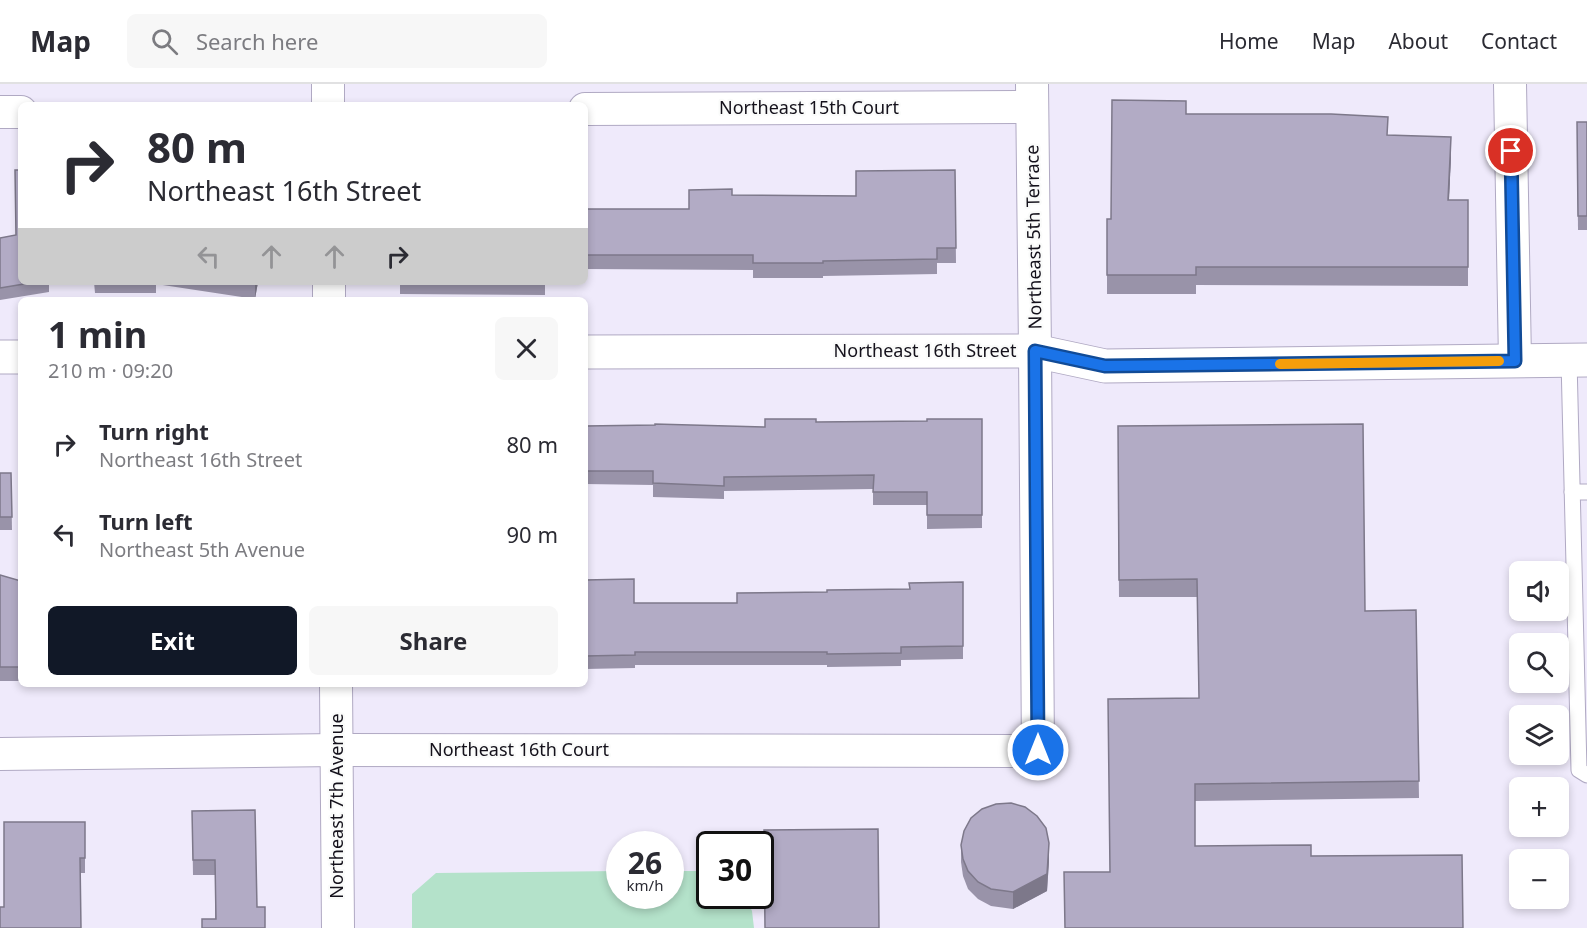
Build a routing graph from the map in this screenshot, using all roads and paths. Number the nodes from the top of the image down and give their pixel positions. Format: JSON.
{"nodes":[{"id":1,"x":328,"y":84,"type":"edge"},
{"id":2,"x":1510,"y":84,"type":"edge"},
{"id":3,"x":1032,"y":95,"type":"edge"},
{"id":4,"x":328,"y":102,"type":"edge"},
{"id":5,"x":588,"y":109,"type":"edge"},
{"id":6,"x":0,"y":112,"type":"edge"},
{"id":7,"x":18,"y":112,"type":"edge"},
{"id":8,"x":1035,"y":351,"type":"junction"},
{"id":9,"x":588,"y":352,"type":"edge"},
{"id":10,"x":0,"y":357,"type":"edge"},
{"id":11,"x":18,"y":357,"type":"edge"},
{"id":12,"x":1578,"y":360,"type":"edge"},
{"id":13,"x":1515,"y":361,"type":"junction"},
{"id":14,"x":1579,"y":492,"type":"edge"},
{"id":15,"x":336,"y":687,"type":"edge"},
{"id":16,"x":337,"y":750,"type":"junction"},
{"id":17,"x":1038,"y":750,"type":"joint"},
{"id":18,"x":0,"y":754,"type":"edge"},
{"id":19,"x":1587,"y":775,"type":"edge"},
{"id":20,"x":338,"y":928,"type":"edge"}],
"edges":[{"from":1,"to":4,"type":"street"},
{"from":2,"to":13,"type":"street"},
{"from":3,"to":5,"type":"street","name":"Northeast 15th Court"},
{"from":3,"to":8,"type":"street","name":"Northeast 5th Terrace"},
{"from":6,"to":7,"type":"street"},
{"from":8,"to":9,"type":"street","name":"Northeast 16th Street"},
{"from":8,"to":13,"type":"street","name":"Northeast 16th Street"},
{"from":8,"to":17,"type":"street","name":"Northeast 5th Terrace"},
{"from":10,"to":11,"type":"street"},
{"from":12,"to":13,"type":"street","name":"Northeast 16th Street"},
{"from":12,"to":14,"type":"lane"},
{"from":14,"to":19,"type":"lane"},
{"from":15,"to":16,"type":"street","name":"Northeast 7th Avenue"},
{"from":16,"to":17,"type":"street","name":"Northeast 16th Court"},
{"from":16,"to":18,"type":"street","name":"Northeast 16th Court"},
{"from":16,"to":20,"type":"street","name":"Northeast 7th Avenue"}]}
